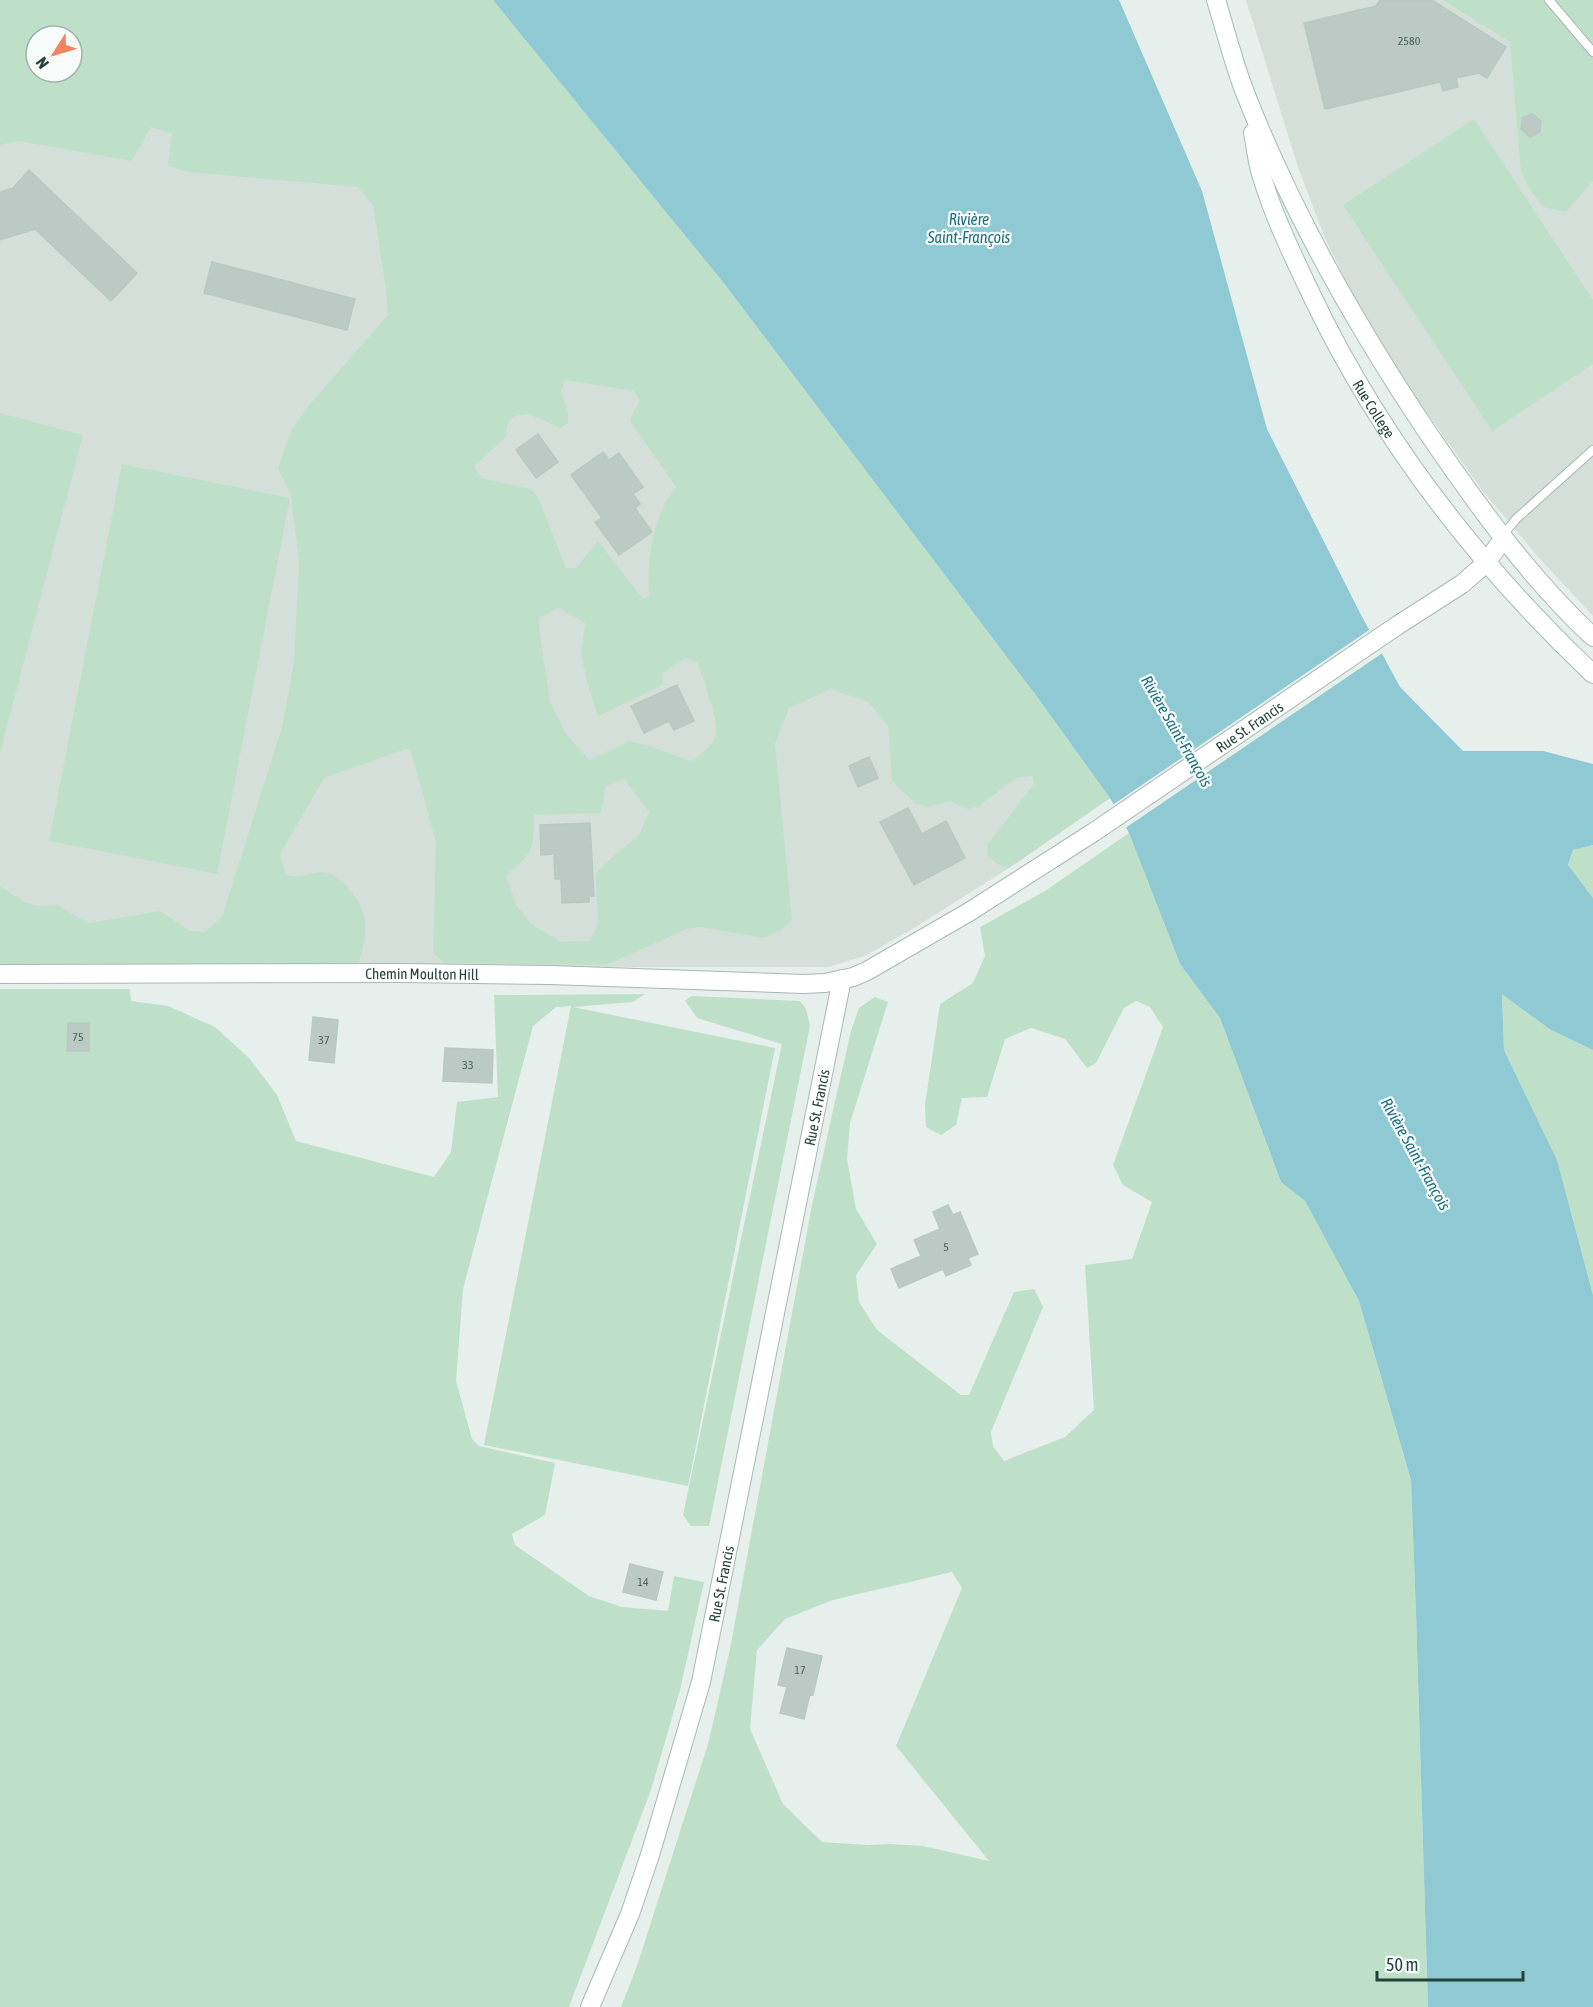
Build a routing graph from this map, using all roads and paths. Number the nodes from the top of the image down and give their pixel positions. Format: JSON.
{"nodes":[{"id":1,"x":1216,"y":0,"type":"edge"},
{"id":2,"x":1549,"y":0,"type":"edge"},
{"id":3,"x":1593,"y":52,"type":"edge"},
{"id":4,"x":1245,"y":93,"type":"junction"},
{"id":5,"x":1593,"y":450,"type":"edge"},
{"id":6,"x":1503,"y":539,"type":"junction"},
{"id":7,"x":1486,"y":563,"type":"junction"},
{"id":8,"x":1593,"y":637,"type":"edge"},
{"id":9,"x":1593,"y":674,"type":"edge"},
{"id":10,"x":0,"y":974,"type":"edge"},
{"id":11,"x":842,"y":979,"type":"junction"},
{"id":12,"x":590,"y":2007,"type":"edge"}],
"edges":[{"from":1,"to":4,"type":"street","name":"Rue College"},
{"from":2,"to":3,"type":"lane"},
{"from":4,"to":6,"type":"street","name":"Rue College"},
{"from":4,"to":7,"type":"street","name":"Rue College"},
{"from":5,"to":6,"type":"lane"},
{"from":6,"to":7,"type":"street","name":"Rue St. Francis"},
{"from":6,"to":8,"type":"street","name":"Rue College"},
{"from":7,"to":9,"type":"street","name":"Rue College"},
{"from":7,"to":11,"type":"street","name":"Rue St. Francis"},
{"from":10,"to":11,"type":"street","name":"Chemin Moulton Hill"},
{"from":11,"to":12,"type":"street","name":"Rue St. Francis"}]}
